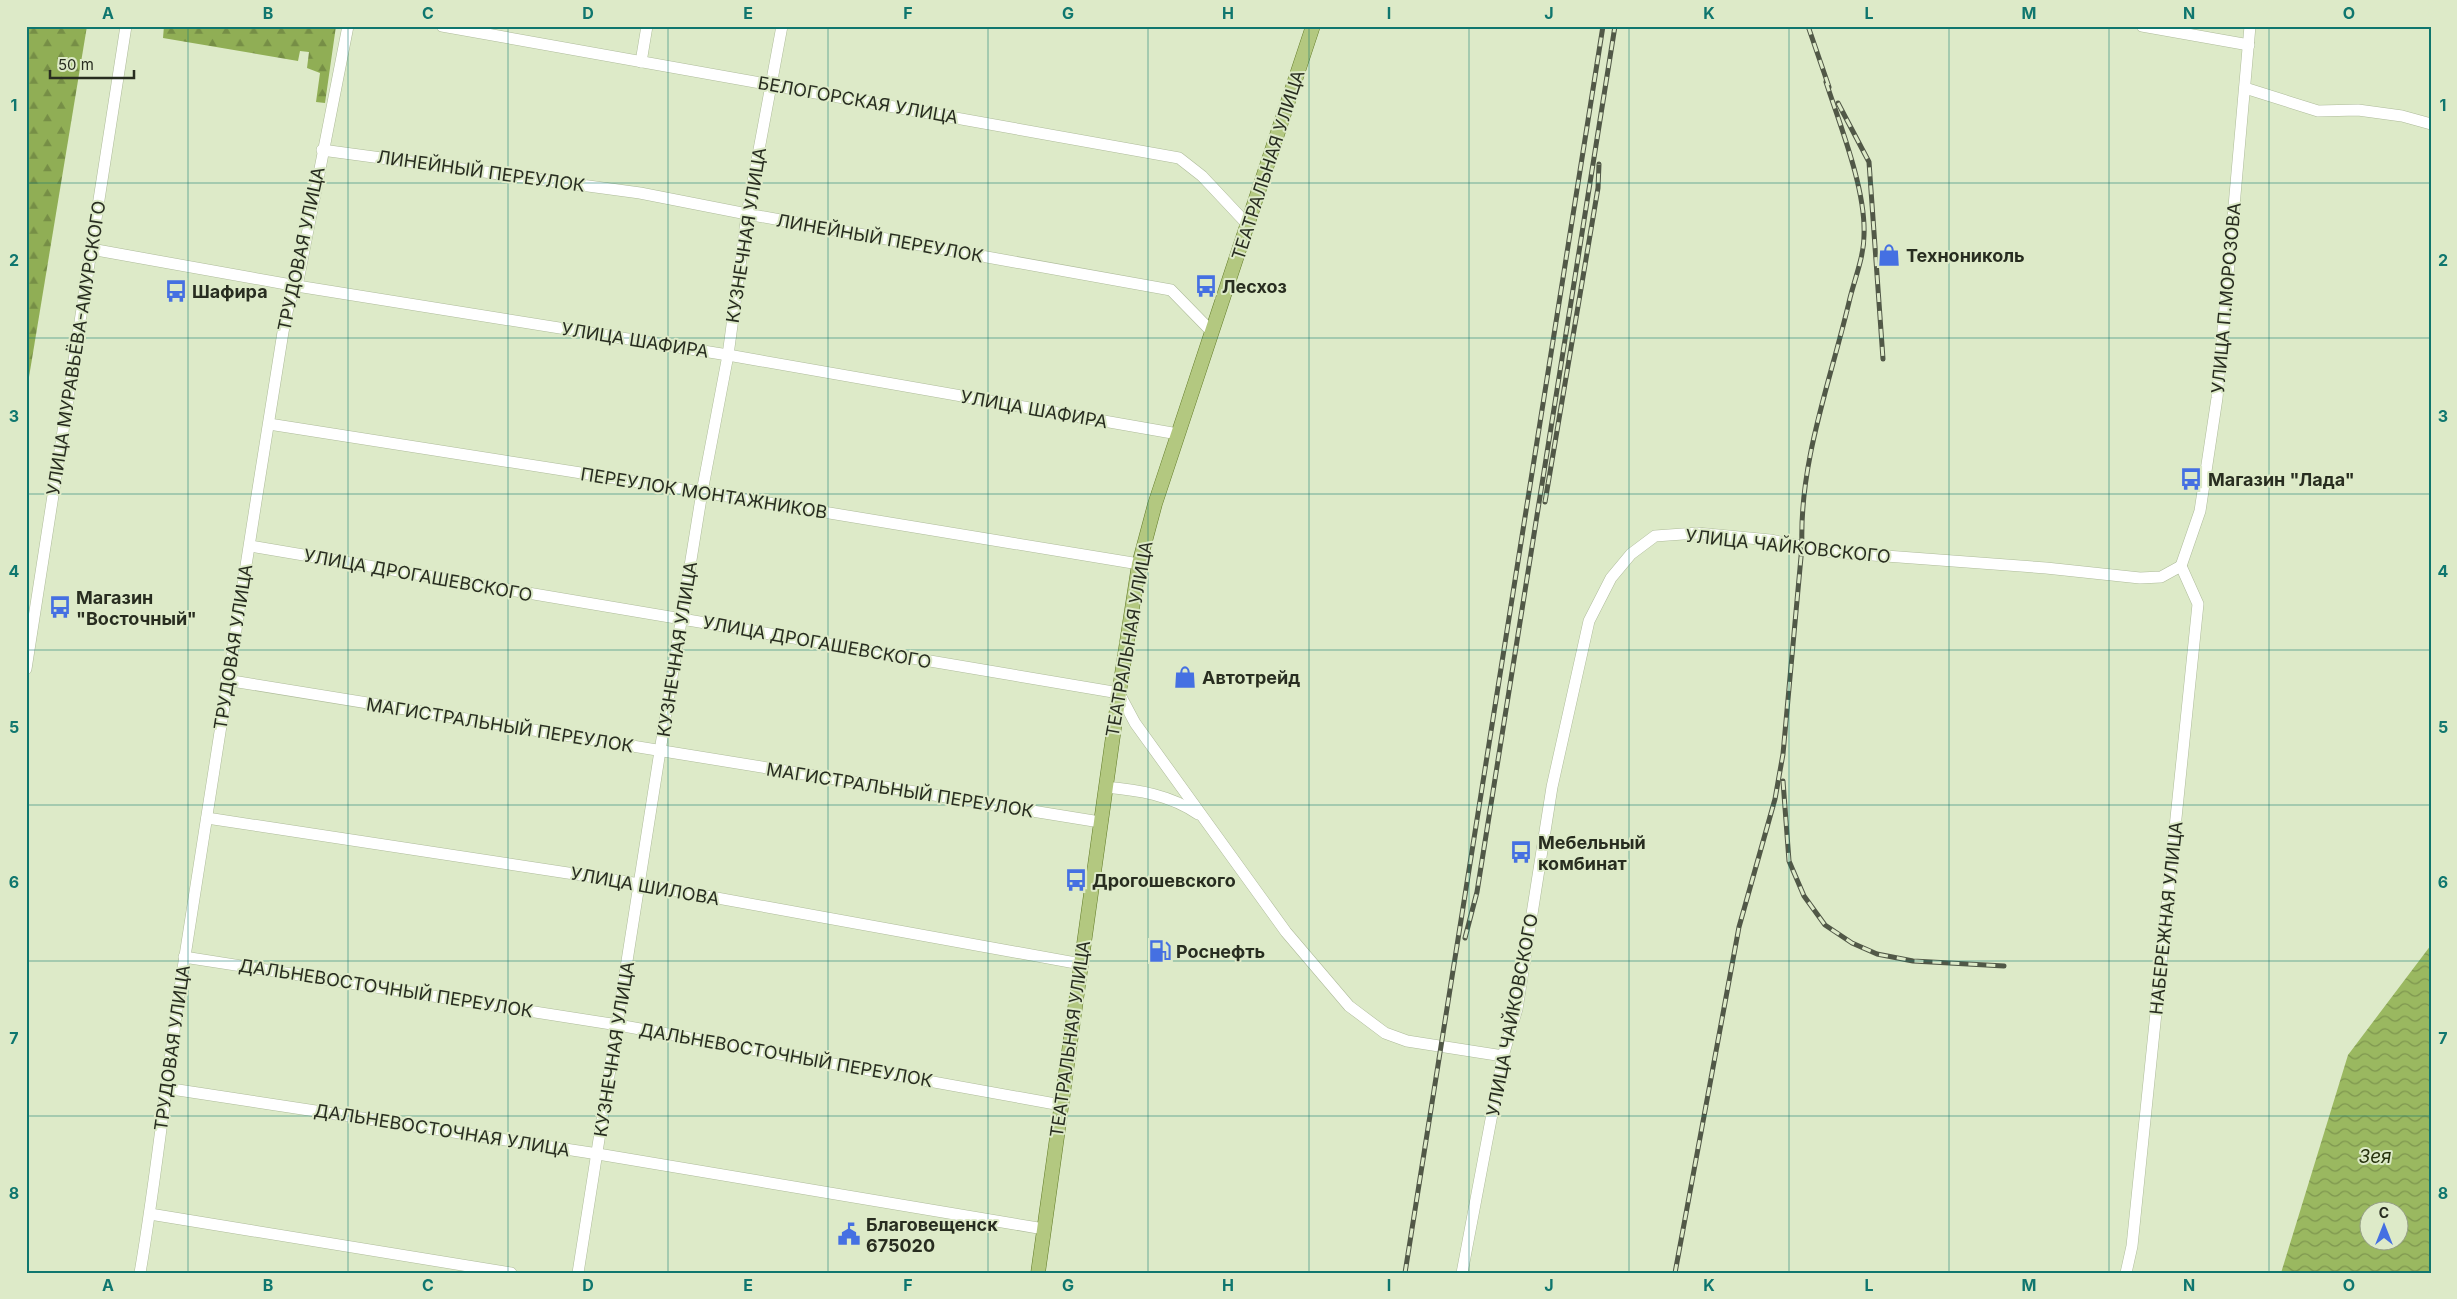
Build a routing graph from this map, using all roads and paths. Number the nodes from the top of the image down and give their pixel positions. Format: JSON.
{"nodes":[{"id":1,"x":126,"y":26,"type":"edge"},
{"id":2,"x":348,"y":26,"type":"edge"},
{"id":3,"x":442,"y":26,"type":"edge"},
{"id":4,"x":647,"y":26,"type":"edge"},
{"id":5,"x":782,"y":26,"type":"edge"},
{"id":6,"x":1314,"y":26,"type":"edge"},
{"id":7,"x":2142,"y":26,"type":"edge"},
{"id":8,"x":2250,"y":26,"type":"edge"},
{"id":9,"x":2249,"y":46,"type":"junction"},
{"id":10,"x":641,"y":62,"type":"junction"},
{"id":11,"x":772,"y":85,"type":"junction"},
{"id":12,"x":2245,"y":88,"type":"junction"},
{"id":13,"x":2431,"y":124,"type":"edge"},
{"id":14,"x":322,"y":150,"type":"junction"},
{"id":15,"x":747,"y":214,"type":"junction"},
{"id":16,"x":1248,"y":224,"type":"junction"},
{"id":17,"x":91,"y":250,"type":"junction"},
{"id":18,"x":297,"y":286,"type":"junction"},
{"id":19,"x":1212,"y":332,"type":"junction"},
{"id":20,"x":728,"y":355,"type":"junction"},
{"id":21,"x":268,"y":424,"type":"junction"},
{"id":22,"x":1178,"y":434,"type":"junction"},
{"id":23,"x":702,"y":492,"type":"junction"},
{"id":24,"x":250,"y":546,"type":"junction"},
{"id":25,"x":1139,"y":564,"type":"junction"},
{"id":26,"x":2181,"y":566,"type":"junction"},
{"id":27,"x":682,"y":620,"type":"junction"},
{"id":28,"x":26,"y":669,"type":"edge"},
{"id":29,"x":226,"y":680,"type":"junction"},
{"id":30,"x":1119,"y":694,"type":"junction"},
{"id":31,"x":660,"y":751,"type":"junction"},
{"id":32,"x":1105,"y":787,"type":"junction"},
{"id":33,"x":1203,"y":817,"type":"junction"},
{"id":34,"x":206,"y":818,"type":"junction"},
{"id":35,"x":1100,"y":822,"type":"junction"},
{"id":36,"x":640,"y":884,"type":"junction"},
{"id":37,"x":184,"y":957,"type":"junction"},
{"id":38,"x":1081,"y":964,"type":"junction"},
{"id":39,"x":618,"y":1025,"type":"junction"},
{"id":40,"x":1503,"y":1056,"type":"junction"},
{"id":41,"x":165,"y":1088,"type":"junction"},
{"id":42,"x":1061,"y":1105,"type":"junction"},
{"id":43,"x":598,"y":1154,"type":"junction"},
{"id":44,"x":150,"y":1214,"type":"junction"},
{"id":45,"x":1044,"y":1229,"type":"junction"},
{"id":46,"x":140,"y":1273,"type":"edge"},
{"id":47,"x":511,"y":1273,"type":"edge"},
{"id":48,"x":578,"y":1273,"type":"edge"},
{"id":49,"x":1038,"y":1273,"type":"edge"},
{"id":50,"x":1462,"y":1273,"type":"edge"},
{"id":51,"x":2126,"y":1273,"type":"edge"}],
"edges":[{"from":1,"to":17,"type":"street","name":"УЛИЦА МУРАВЬЁВА-АМУРСКОГО"},
{"from":2,"to":14,"type":"street","name":"ТРУДОВАЯ УЛИЦА"},
{"from":3,"to":10,"type":"street","name":"БЕЛОГОРСКАЯ УЛИЦА"},
{"from":4,"to":10,"type":"street"},
{"from":5,"to":11,"type":"street","name":"КУЗНЕЧНАЯ УЛИЦА"},
{"from":6,"to":16,"type":"main road","name":"ТЕАТРАЛЬНАЯ УЛИЦА"},
{"from":7,"to":9,"type":"street"},
{"from":8,"to":9,"type":"street","name":"УЛИЦА П.МОРОЗОВА"},
{"from":9,"to":12,"type":"street","name":"УЛИЦА П.МОРОЗОВА"},
{"from":10,"to":11,"type":"street","name":"БЕЛОГОРСКАЯ УЛИЦА"},
{"from":11,"to":15,"type":"street","name":"КУЗНЕЧНАЯ УЛИЦА"},
{"from":11,"to":16,"type":"street","name":"БЕЛОГОРСКАЯ УЛИЦА"},
{"from":12,"to":13,"type":"street"},
{"from":12,"to":26,"type":"street","name":"УЛИЦА П.МОРОЗОВА"},
{"from":14,"to":15,"type":"street","name":"ЛИНЕЙНЫЙ ПЕРЕУЛОК"},
{"from":14,"to":18,"type":"street","name":"ТРУДОВАЯ УЛИЦА"},
{"from":15,"to":19,"type":"street","name":"ЛИНЕЙНЫЙ ПЕРЕУЛОК"},
{"from":15,"to":20,"type":"street","name":"КУЗНЕЧНАЯ УЛИЦА"},
{"from":16,"to":19,"type":"main road","name":"ТЕАТРАЛЬНАЯ УЛИЦА"},
{"from":17,"to":18,"type":"street","name":"УЛИЦА ШАФИРА"},
{"from":17,"to":28,"type":"street","name":"УЛИЦА МУРАВЬЁВА-АМУРСКОГО"},
{"from":18,"to":20,"type":"street","name":"УЛИЦА ШАФИРА"},
{"from":18,"to":21,"type":"street","name":"ТРУДОВАЯ УЛИЦА"},
{"from":19,"to":22,"type":"main road","name":"ТЕАТРАЛЬНАЯ УЛИЦА"},
{"from":20,"to":22,"type":"street","name":"УЛИЦА ШАФИРА"},
{"from":20,"to":23,"type":"street","name":"КУЗНЕЧНАЯ УЛИЦА"},
{"from":21,"to":23,"type":"street","name":"ПЕРЕУЛОК МОНТАЖНИКОВ"},
{"from":21,"to":24,"type":"street","name":"ТРУДОВАЯ УЛИЦА"},
{"from":22,"to":25,"type":"main road","name":"ТЕАТРАЛЬНАЯ УЛИЦА"},
{"from":23,"to":25,"type":"street","name":"ПЕРЕУЛОК МОНТАЖНИКОВ"},
{"from":23,"to":27,"type":"street","name":"КУЗНЕЧНАЯ УЛИЦА"},
{"from":24,"to":27,"type":"street","name":"УЛИЦА ДРОГАШЕВСКОГО"},
{"from":24,"to":29,"type":"street","name":"ТРУДОВАЯ УЛИЦА"},
{"from":25,"to":30,"type":"main road","name":"ТЕАТРАЛЬНАЯ УЛИЦА"},
{"from":26,"to":40,"type":"street","name":"УЛИЦА ЧАЙКОВСКОГО"},
{"from":26,"to":51,"type":"street","name":"НАБЕРЕЖНАЯ УЛИЦА"},
{"from":27,"to":30,"type":"street","name":"УЛИЦА ДРОГАШЕВСКОГО"},
{"from":27,"to":31,"type":"street","name":"КУЗНЕЧНАЯ УЛИЦА"},
{"from":29,"to":31,"type":"street","name":"МАГИСТРАЛЬНЫЙ ПЕРЕУЛОК"},
{"from":29,"to":34,"type":"street","name":"ТРУДОВАЯ УЛИЦА"},
{"from":30,"to":32,"type":"main road","name":"ТЕАТРАЛЬНАЯ УЛИЦА"},
{"from":30,"to":33,"type":"street"},
{"from":31,"to":35,"type":"street","name":"МАГИСТРАЛЬНЫЙ ПЕРЕУЛОК"},
{"from":31,"to":36,"type":"street","name":"КУЗНЕЧНАЯ УЛИЦА"},
{"from":32,"to":33,"type":"street"},
{"from":32,"to":35,"type":"main road","name":"ТЕАТРАЛЬНАЯ УЛИЦА"},
{"from":33,"to":40,"type":"street"},
{"from":34,"to":36,"type":"street","name":"УЛИЦА ШИЛОВА"},
{"from":34,"to":37,"type":"street","name":"ТРУДОВАЯ УЛИЦА"},
{"from":35,"to":38,"type":"main road","name":"ТЕАТРАЛЬНАЯ УЛИЦА"},
{"from":36,"to":38,"type":"street","name":"УЛИЦА ШИЛОВА"},
{"from":36,"to":39,"type":"street","name":"КУЗНЕЧНАЯ УЛИЦА"},
{"from":37,"to":39,"type":"street","name":"ДАЛЬНЕВОСТОЧНЫЙ ПЕРЕУЛОК"},
{"from":37,"to":41,"type":"street","name":"ТРУДОВАЯ УЛИЦА"},
{"from":38,"to":42,"type":"main road","name":"ТЕАТРАЛЬНАЯ УЛИЦА"},
{"from":39,"to":42,"type":"street","name":"ДАЛЬНЕВОСТОЧНЫЙ ПЕРЕУЛОК"},
{"from":39,"to":43,"type":"street","name":"КУЗНЕЧНАЯ УЛИЦА"},
{"from":40,"to":50,"type":"street","name":"УЛИЦА ЧАЙКОВСКОГО"},
{"from":41,"to":43,"type":"street","name":"ДАЛЬНЕВОСТОЧНАЯ УЛИЦА"},
{"from":41,"to":44,"type":"street","name":"ТРУДОВАЯ УЛИЦА"},
{"from":42,"to":45,"type":"main road","name":"ТЕАТРАЛЬНАЯ УЛИЦА"},
{"from":43,"to":45,"type":"street","name":"ДАЛЬНЕВОСТОЧНАЯ УЛИЦА"},
{"from":43,"to":48,"type":"street","name":"КУЗНЕЧНАЯ УЛИЦА"},
{"from":44,"to":46,"type":"street","name":"ТРУДОВАЯ УЛИЦА"},
{"from":44,"to":47,"type":"street"},
{"from":45,"to":49,"type":"main road","name":"ТЕАТРАЛЬНАЯ УЛИЦА"}]}
